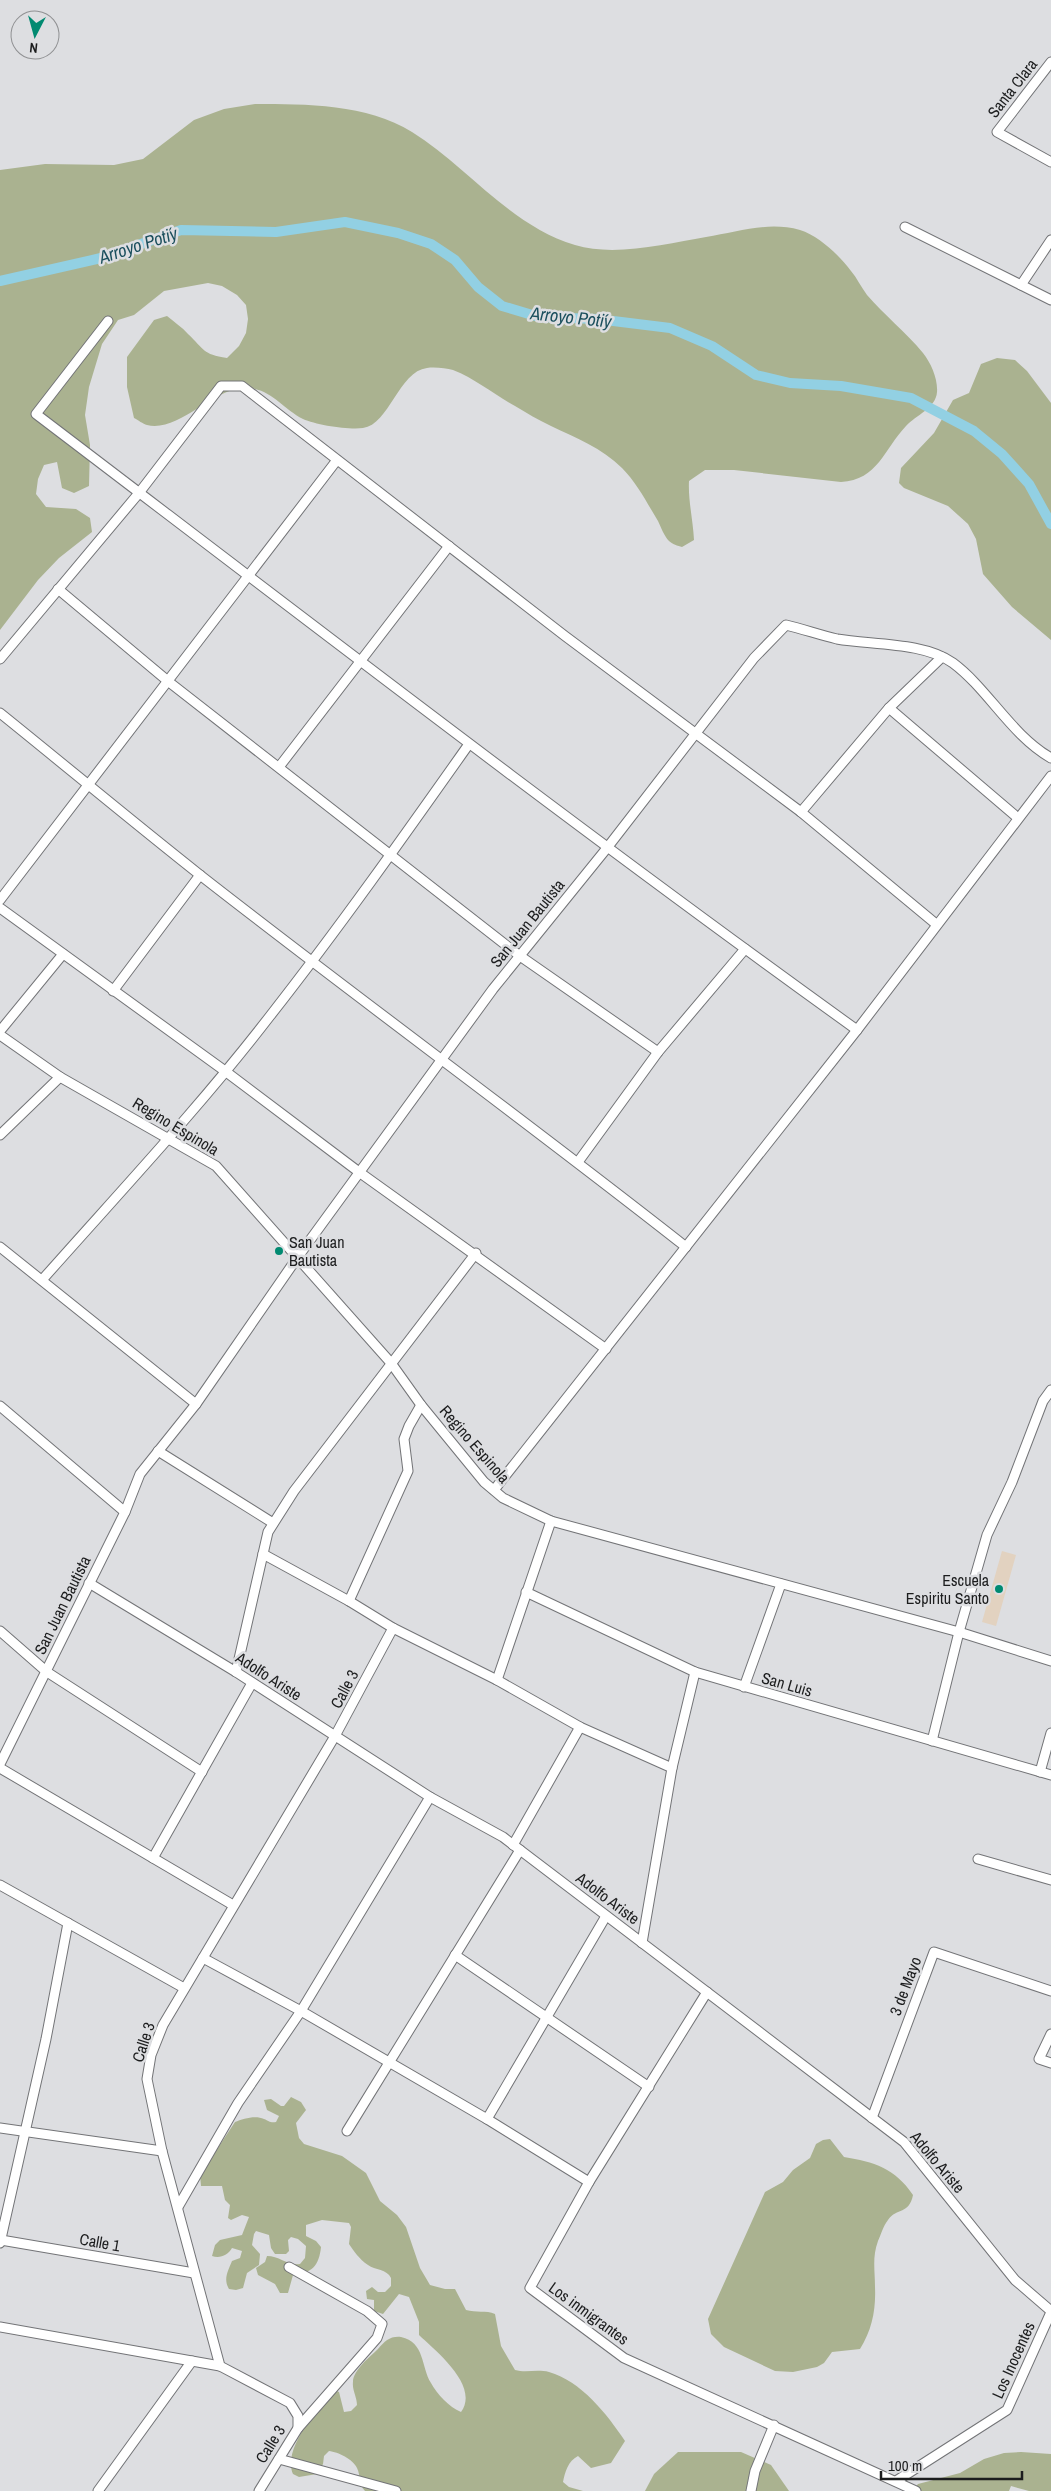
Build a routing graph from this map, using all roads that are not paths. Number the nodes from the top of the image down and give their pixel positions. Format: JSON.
{"nodes":[{"id":1,"x":1051,"y":62,"type":"edge"},
{"id":2,"x":1051,"y":162,"type":"edge"},
{"id":3,"x":905,"y":227,"type":"dead end"},
{"id":4,"x":1051,"y":240,"type":"edge"},
{"id":5,"x":1021,"y":285,"type":"junction"},
{"id":6,"x":1051,"y":300,"type":"edge"},
{"id":7,"x":108,"y":321,"type":"dead end"},
{"id":8,"x":337,"y":460,"type":"junction"},
{"id":9,"x":139,"y":493,"type":"junction"},
{"id":10,"x":449,"y":546,"type":"junction"},
{"id":11,"x":248,"y":578,"type":"junction"},
{"id":12,"x":58,"y":589,"type":"junction"},
{"id":13,"x":942,"y":657,"type":"junction"},
{"id":14,"x":0,"y":659,"type":"edge"},
{"id":15,"x":360,"y":662,"type":"junction"},
{"id":16,"x":169,"y":682,"type":"junction"},
{"id":17,"x":889,"y":708,"type":"junction"},
{"id":18,"x":0,"y":713,"type":"edge"},
{"id":19,"x":697,"y":733,"type":"junction"},
{"id":20,"x":469,"y":744,"type":"junction"},
{"id":21,"x":1051,"y":758,"type":"edge"},
{"id":22,"x":279,"y":767,"type":"junction"},
{"id":23,"x":1051,"y":776,"type":"edge"},
{"id":24,"x":89,"y":785,"type":"junction"},
{"id":25,"x":801,"y":812,"type":"junction"},
{"id":26,"x":1018,"y":818,"type":"junction"},
{"id":27,"x":607,"y":848,"type":"junction"},
{"id":28,"x":392,"y":854,"type":"junction"},
{"id":29,"x":200,"y":875,"type":"junction"},
{"id":30,"x":0,"y":900,"type":"edge"},
{"id":31,"x":0,"y":908,"type":"edge"},
{"id":32,"x":936,"y":924,"type":"junction"},
{"id":33,"x":745,"y":949,"type":"junction"},
{"id":34,"x":63,"y":954,"type":"junction"},
{"id":35,"x":520,"y":956,"type":"junction"},
{"id":36,"x":312,"y":960,"type":"junction"},
{"id":37,"x":113,"y":991,"type":"junction"},
{"id":38,"x":857,"y":1030,"type":"junction"},
{"id":39,"x":0,"y":1031,"type":"edge"},
{"id":40,"x":0,"y":1035,"type":"edge"},
{"id":41,"x":658,"y":1052,"type":"junction"},
{"id":42,"x":441,"y":1060,"type":"junction"},
{"id":43,"x":225,"y":1071,"type":"junction"},
{"id":44,"x":60,"y":1077,"type":"junction"},
{"id":45,"x":0,"y":1135,"type":"edge"},
{"id":46,"x":168,"y":1137,"type":"junction"},
{"id":47,"x":578,"y":1162,"type":"junction"},
{"id":48,"x":359,"y":1172,"type":"junction"},
{"id":49,"x":0,"y":1246,"type":"edge"},
{"id":50,"x":686,"y":1247,"type":"junction"},
{"id":51,"x":476,"y":1253,"type":"junction"},
{"id":52,"x":297,"y":1258,"type":"junction"},
{"id":53,"x":42,"y":1280,"type":"junction"},
{"id":54,"x":606,"y":1349,"type":"junction"},
{"id":55,"x":391,"y":1363,"type":"junction"},
{"id":56,"x":1051,"y":1390,"type":"edge"},
{"id":57,"x":196,"y":1404,"type":"junction"},
{"id":58,"x":421,"y":1405,"type":"junction"},
{"id":59,"x":0,"y":1406,"type":"edge"},
{"id":60,"x":158,"y":1451,"type":"junction"},
{"id":61,"x":494,"y":1490,"type":"junction"},
{"id":62,"x":125,"y":1512,"type":"junction"},
{"id":63,"x":551,"y":1521,"type":"junction"},
{"id":64,"x":273,"y":1523,"type":"junction"},
{"id":65,"x":263,"y":1554,"type":"junction"},
{"id":66,"x":89,"y":1583,"type":"junction"},
{"id":67,"x":782,"y":1584,"type":"junction"},
{"id":68,"x":526,"y":1592,"type":"junction"},
{"id":69,"x":350,"y":1601,"type":"junction"},
{"id":70,"x":393,"y":1628,"type":"junction"},
{"id":71,"x":0,"y":1631,"type":"edge"},
{"id":72,"x":959,"y":1632,"type":"junction"},
{"id":73,"x":1051,"y":1661,"type":"edge"},
{"id":74,"x":47,"y":1672,"type":"junction"},
{"id":75,"x":236,"y":1672,"type":"junction"},
{"id":76,"x":695,"y":1672,"type":"junction"},
{"id":77,"x":498,"y":1680,"type":"junction"},
{"id":78,"x":252,"y":1684,"type":"junction"},
{"id":79,"x":744,"y":1687,"type":"junction"},
{"id":80,"x":580,"y":1727,"type":"junction"},
{"id":81,"x":1051,"y":1733,"type":"edge"},
{"id":82,"x":335,"y":1736,"type":"junction"},
{"id":83,"x":932,"y":1741,"type":"junction"},
{"id":84,"x":0,"y":1764,"type":"edge"},
{"id":85,"x":0,"y":1768,"type":"edge"},
{"id":86,"x":672,"y":1768,"type":"junction"},
{"id":87,"x":202,"y":1772,"type":"junction"},
{"id":88,"x":1040,"y":1772,"type":"junction"},
{"id":89,"x":1051,"y":1775,"type":"edge"},
{"id":90,"x":430,"y":1797,"type":"junction"},
{"id":91,"x":517,"y":1848,"type":"junction"},
{"id":92,"x":153,"y":1858,"type":"junction"},
{"id":93,"x":978,"y":1860,"type":"dead end"},
{"id":94,"x":1051,"y":1880,"type":"edge"},
{"id":95,"x":0,"y":1885,"type":"edge"},
{"id":96,"x":233,"y":1905,"type":"junction"},
{"id":97,"x":606,"y":1916,"type":"junction"},
{"id":98,"x":68,"y":1923,"type":"junction"},
{"id":99,"x":642,"y":1943,"type":"junction"},
{"id":100,"x":454,"y":1955,"type":"junction"},
{"id":101,"x":203,"y":1958,"type":"junction"},
{"id":102,"x":184,"y":1988,"type":"junction"},
{"id":103,"x":1051,"y":1991,"type":"edge"},
{"id":104,"x":707,"y":1992,"type":"junction"},
{"id":105,"x":301,"y":2011,"type":"junction"},
{"id":106,"x":547,"y":2020,"type":"junction"},
{"id":107,"x":1051,"y":2034,"type":"edge"},
{"id":108,"x":391,"y":2063,"type":"junction"},
{"id":109,"x":1051,"y":2063,"type":"edge"},
{"id":110,"x":649,"y":2087,"type":"junction"},
{"id":111,"x":872,"y":2118,"type":"junction"},
{"id":112,"x":487,"y":2119,"type":"junction"},
{"id":113,"x":0,"y":2128,"type":"edge"},
{"id":114,"x":347,"y":2131,"type":"dead end"},
{"id":115,"x":27,"y":2132,"type":"junction"},
{"id":116,"x":162,"y":2151,"type":"junction"},
{"id":117,"x":589,"y":2182,"type":"junction"},
{"id":118,"x":178,"y":2208,"type":"junction"},
{"id":119,"x":0,"y":2242,"type":"edge"},
{"id":120,"x":289,"y":2267,"type":"dead end"},
{"id":121,"x":194,"y":2274,"type":"junction"},
{"id":122,"x":1051,"y":2312,"type":"edge"},
{"id":123,"x":0,"y":2327,"type":"edge"},
{"id":124,"x":192,"y":2361,"type":"junction"},
{"id":125,"x":220,"y":2366,"type":"junction"},
{"id":126,"x":774,"y":2425,"type":"junction"},
{"id":127,"x":298,"y":2428,"type":"junction"},
{"id":128,"x":279,"y":2459,"type":"junction"},
{"id":129,"x":896,"y":2481,"type":"junction"},
{"id":130,"x":98,"y":2491,"type":"edge"},
{"id":131,"x":259,"y":2491,"type":"edge"},
{"id":132,"x":396,"y":2491,"type":"edge"},
{"id":133,"x":751,"y":2491,"type":"edge"},
{"id":134,"x":916,"y":2491,"type":"edge"}],
"edges":[{"from":1,"to":2,"type":"street","name":"Santa Clara"},
{"from":3,"to":5,"type":"street"},
{"from":4,"to":5,"type":"street"},
{"from":5,"to":6,"type":"street"},
{"from":7,"to":9,"type":"street"},
{"from":8,"to":9,"type":"street"},
{"from":8,"to":10,"type":"street"},
{"from":8,"to":11,"type":"street"},
{"from":9,"to":11,"type":"street"},
{"from":9,"to":12,"type":"street"},
{"from":10,"to":15,"type":"street"},
{"from":10,"to":19,"type":"street"},
{"from":11,"to":15,"type":"street"},
{"from":11,"to":16,"type":"street"},
{"from":12,"to":14,"type":"street"},
{"from":12,"to":16,"type":"street"},
{"from":13,"to":17,"type":"street"},
{"from":13,"to":19,"type":"street","name":"San Juan Bautista"},
{"from":13,"to":21,"type":"street"},
{"from":15,"to":20,"type":"street"},
{"from":15,"to":22,"type":"street"},
{"from":16,"to":22,"type":"street"},
{"from":16,"to":24,"type":"street"},
{"from":17,"to":25,"type":"street"},
{"from":17,"to":26,"type":"street"},
{"from":18,"to":24,"type":"street"},
{"from":19,"to":25,"type":"street"},
{"from":19,"to":27,"type":"street","name":"San Juan Bautista"},
{"from":20,"to":27,"type":"street"},
{"from":20,"to":28,"type":"street"},
{"from":22,"to":28,"type":"street"},
{"from":23,"to":26,"type":"street"},
{"from":24,"to":29,"type":"street"},
{"from":24,"to":30,"type":"street"},
{"from":25,"to":32,"type":"street"},
{"from":26,"to":32,"type":"street"},
{"from":27,"to":33,"type":"street"},
{"from":27,"to":35,"type":"street","name":"San Juan Bautista"},
{"from":28,"to":35,"type":"street"},
{"from":28,"to":36,"type":"street"},
{"from":29,"to":36,"type":"street"},
{"from":29,"to":37,"type":"street"},
{"from":31,"to":34,"type":"street"},
{"from":32,"to":38,"type":"street"},
{"from":33,"to":38,"type":"street"},
{"from":33,"to":41,"type":"street"},
{"from":34,"to":37,"type":"street"},
{"from":34,"to":39,"type":"street"},
{"from":35,"to":41,"type":"street"},
{"from":35,"to":42,"type":"street","name":"San Juan Bautista"},
{"from":36,"to":42,"type":"street"},
{"from":36,"to":43,"type":"street"},
{"from":37,"to":43,"type":"street"},
{"from":38,"to":50,"type":"street"},
{"from":40,"to":44,"type":"street","name":"Regino Espinola"},
{"from":41,"to":47,"type":"street"},
{"from":42,"to":47,"type":"street"},
{"from":42,"to":48,"type":"street","name":"San Juan Bautista"},
{"from":43,"to":46,"type":"street"},
{"from":43,"to":48,"type":"street"},
{"from":44,"to":45,"type":"street"},
{"from":44,"to":46,"type":"street","name":"Regino Espinola"},
{"from":46,"to":52,"type":"street","name":"Regino Espinola"},
{"from":46,"to":53,"type":"street"},
{"from":47,"to":50,"type":"street"},
{"from":48,"to":51,"type":"street"},
{"from":48,"to":52,"type":"street","name":"San Juan Bautista"},
{"from":49,"to":53,"type":"street"},
{"from":50,"to":54,"type":"street"},
{"from":51,"to":54,"type":"street"},
{"from":51,"to":55,"type":"street"},
{"from":52,"to":55,"type":"street","name":"Regino Espinola"},
{"from":52,"to":57,"type":"street","name":"San Juan Bautista"},
{"from":53,"to":57,"type":"street"},
{"from":54,"to":61,"type":"street"},
{"from":55,"to":58,"type":"street","name":"Regino Espinola"},
{"from":55,"to":64,"type":"street"},
{"from":56,"to":72,"type":"street"},
{"from":57,"to":60,"type":"street","name":"San Juan Bautista"},
{"from":58,"to":61,"type":"street","name":"Regino Espinola"},
{"from":58,"to":69,"type":"street"},
{"from":59,"to":62,"type":"street"},
{"from":60,"to":62,"type":"street","name":"San Juan Bautista"},
{"from":60,"to":64,"type":"street"},
{"from":61,"to":63,"type":"street","name":"Regino Espinola"},
{"from":62,"to":66,"type":"street","name":"San Juan Bautista"},
{"from":63,"to":67,"type":"street","name":"Regino Espinola"},
{"from":63,"to":68,"type":"street"},
{"from":64,"to":65,"type":"street"},
{"from":65,"to":69,"type":"street"},
{"from":65,"to":75,"type":"street"},
{"from":66,"to":74,"type":"street","name":"San Juan Bautista"},
{"from":66,"to":75,"type":"street","name":"Adolfo Ariste"},
{"from":67,"to":72,"type":"street","name":"Regino Espinola"},
{"from":67,"to":79,"type":"street"},
{"from":68,"to":76,"type":"street","name":"San Luis"},
{"from":68,"to":77,"type":"street"},
{"from":69,"to":70,"type":"street"},
{"from":70,"to":77,"type":"street"},
{"from":70,"to":82,"type":"street","name":"Calle 3"},
{"from":71,"to":74,"type":"street"},
{"from":72,"to":73,"type":"street","name":"Regino Espinola"},
{"from":72,"to":83,"type":"street"},
{"from":74,"to":84,"type":"street","name":"San Juan Bautista"},
{"from":74,"to":87,"type":"street"},
{"from":75,"to":78,"type":"street","name":"Adolfo Ariste"},
{"from":76,"to":79,"type":"street","name":"San Luis"},
{"from":76,"to":86,"type":"street"},
{"from":77,"to":80,"type":"street"},
{"from":78,"to":82,"type":"street","name":"Adolfo Ariste"},
{"from":78,"to":87,"type":"street"},
{"from":79,"to":83,"type":"street","name":"San Luis"},
{"from":80,"to":86,"type":"street"},
{"from":80,"to":91,"type":"street"},
{"from":81,"to":88,"type":"street"},
{"from":82,"to":90,"type":"street","name":"Adolfo Ariste"},
{"from":82,"to":96,"type":"street","name":"Calle 3"},
{"from":83,"to":88,"type":"street","name":"San Luis"},
{"from":85,"to":92,"type":"street"},
{"from":86,"to":99,"type":"street"},
{"from":87,"to":92,"type":"street"},
{"from":88,"to":89,"type":"street","name":"San Luis"},
{"from":90,"to":91,"type":"street","name":"Adolfo Ariste"},
{"from":90,"to":105,"type":"street"},
{"from":91,"to":97,"type":"street","name":"Adolfo Ariste"},
{"from":91,"to":100,"type":"street"},
{"from":92,"to":96,"type":"street"},
{"from":93,"to":94,"type":"street"},
{"from":95,"to":98,"type":"street"},
{"from":96,"to":101,"type":"street","name":"Calle 3"},
{"from":97,"to":99,"type":"street","name":"Adolfo Ariste"},
{"from":97,"to":106,"type":"street"},
{"from":98,"to":102,"type":"street"},
{"from":98,"to":115,"type":"street"},
{"from":99,"to":104,"type":"street","name":"Adolfo Ariste"},
{"from":100,"to":106,"type":"street"},
{"from":100,"to":108,"type":"street"},
{"from":101,"to":102,"type":"street","name":"Calle 3"},
{"from":101,"to":105,"type":"street"},
{"from":102,"to":116,"type":"street","name":"Calle 3"},
{"from":103,"to":111,"type":"street","name":"3 de Mayo"},
{"from":104,"to":110,"type":"street","name":"Los inmigrantes"},
{"from":104,"to":111,"type":"street","name":"Adolfo Ariste"},
{"from":105,"to":108,"type":"street"},
{"from":105,"to":118,"type":"street"},
{"from":106,"to":110,"type":"street"},
{"from":106,"to":112,"type":"street"},
{"from":107,"to":109,"type":"street"},
{"from":108,"to":112,"type":"street"},
{"from":108,"to":114,"type":"street"},
{"from":110,"to":117,"type":"street","name":"Los inmigrantes"},
{"from":111,"to":122,"type":"street","name":"Adolfo Ariste"},
{"from":112,"to":117,"type":"street"},
{"from":113,"to":115,"type":"street"},
{"from":115,"to":116,"type":"street"},
{"from":115,"to":119,"type":"street"},
{"from":116,"to":118,"type":"street","name":"Calle 3"},
{"from":117,"to":126,"type":"street","name":"Los inmigrantes"},
{"from":118,"to":121,"type":"street","name":"Calle 3"},
{"from":119,"to":121,"type":"street","name":"Calle 1"},
{"from":120,"to":127,"type":"street"},
{"from":121,"to":125,"type":"street","name":"Calle 3"},
{"from":122,"to":129,"type":"street","name":"Los Inocentes"},
{"from":123,"to":124,"type":"street"},
{"from":124,"to":125,"type":"street"},
{"from":124,"to":130,"type":"street"},
{"from":125,"to":127,"type":"street","name":"Calle 3"},
{"from":126,"to":129,"type":"street","name":"Los inmigrantes"},
{"from":126,"to":133,"type":"street"},
{"from":127,"to":128,"type":"street","name":"Calle 3"},
{"from":128,"to":131,"type":"street","name":"Calle 3"},
{"from":128,"to":132,"type":"street"},
{"from":129,"to":134,"type":"street","name":"Los inmigrantes"}]}
